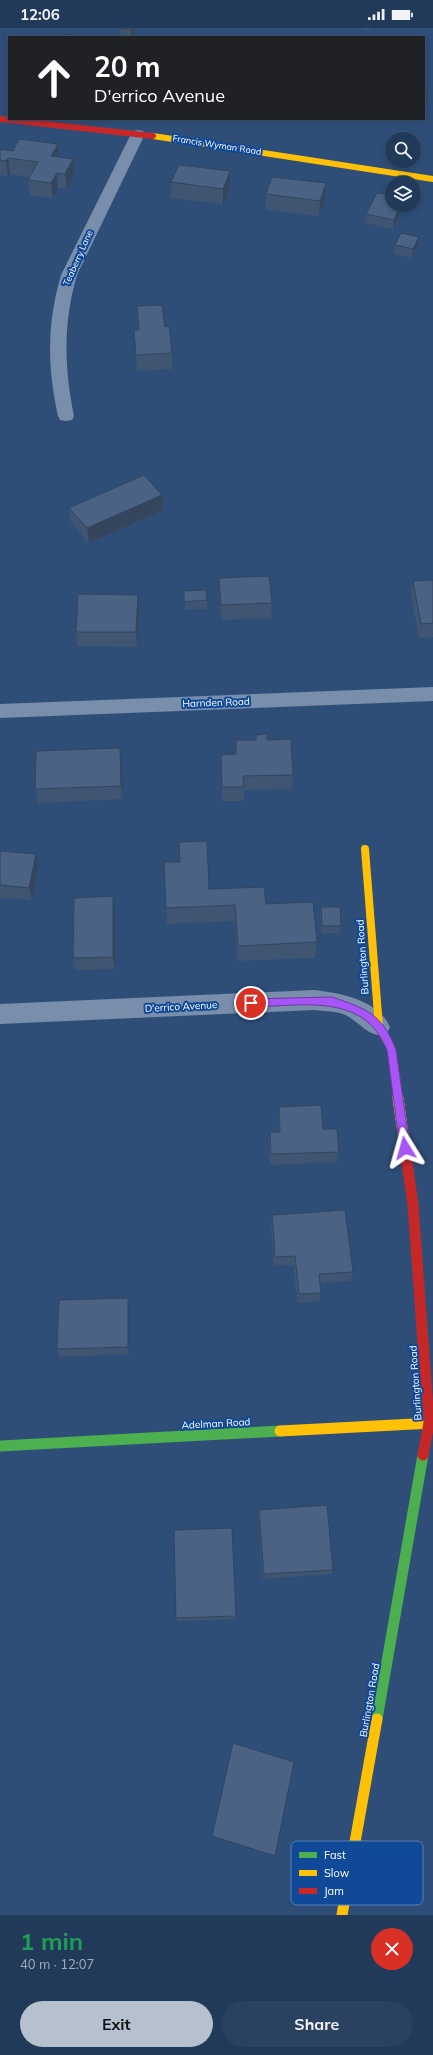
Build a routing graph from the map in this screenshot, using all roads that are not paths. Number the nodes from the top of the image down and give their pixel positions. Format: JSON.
{"nodes":[{"id":1,"x":0,"y":120,"type":"edge"},
{"id":2,"x":138,"y":134,"type":"junction"},
{"id":3,"x":433,"y":180,"type":"edge"},
{"id":4,"x":66,"y":416,"type":"dead end"},
{"id":5,"x":433,"y":694,"type":"edge"},
{"id":6,"x":0,"y":711,"type":"edge"},
{"id":7,"x":365,"y":848,"type":"dead end"},
{"id":8,"x":0,"y":1014,"type":"edge"},
{"id":9,"x":379,"y":1027,"type":"junction"},
{"id":10,"x":431,"y":1423,"type":"edge"},
{"id":11,"x":0,"y":1446,"type":"edge"},
{"id":12,"x":355,"y":1841,"type":"edge"},
{"id":13,"x":344,"y":1905,"type":"edge"},
{"id":14,"x":342,"y":1915,"type":"edge"}],
"edges":[{"from":1,"to":2,"type":"street","name":"Francis Wyman Road"},
{"from":2,"to":3,"type":"street","name":"Francis Wyman Road"},
{"from":2,"to":4,"type":"street","name":"Teaberry Lane"},
{"from":5,"to":6,"type":"street","name":"Harnden Road"},
{"from":7,"to":9,"type":"street","name":"Burlington Road"},
{"from":8,"to":9,"type":"street","name":"D'errico Avenue"},
{"from":9,"to":10,"type":"street","name":"Burlington Road"},
{"from":10,"to":11,"type":"street","name":"Adelman Road"},
{"from":10,"to":12,"type":"street","name":"Burlington Road"},
{"from":13,"to":14,"type":"street","name":"Burlington Road"}]}
